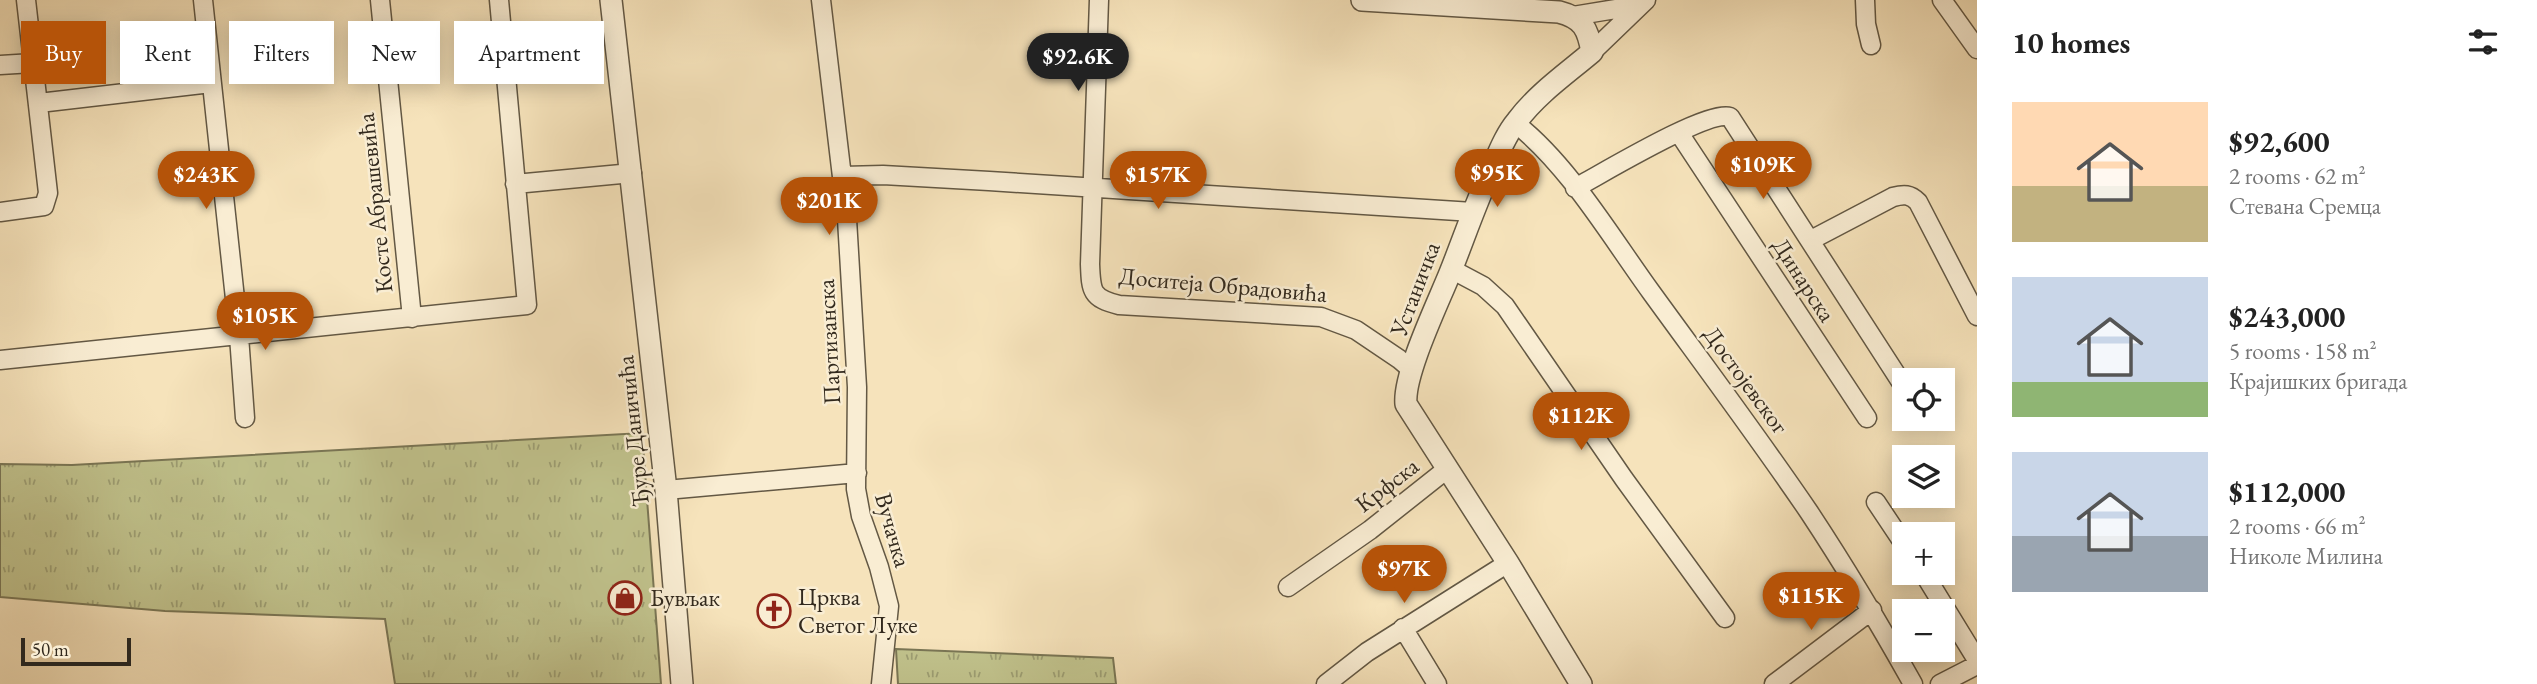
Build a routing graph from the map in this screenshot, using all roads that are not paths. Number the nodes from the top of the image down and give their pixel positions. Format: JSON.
{"nodes":[{"id":1,"x":26,"y":0,"type":"edge"},
{"id":2,"x":203,"y":0,"type":"edge"},
{"id":3,"x":380,"y":0,"type":"edge"},
{"id":4,"x":499,"y":0,"type":"edge"},
{"id":5,"x":611,"y":0,"type":"edge"},
{"id":6,"x":821,"y":0,"type":"edge"},
{"id":7,"x":1099,"y":0,"type":"edge"},
{"id":8,"x":1362,"y":0,"type":"edge"},
{"id":9,"x":1865,"y":0,"type":"edge"},
{"id":10,"x":1942,"y":0,"type":"edge"},
{"id":11,"x":1643,"y":3,"type":"edge"},
{"id":12,"x":1573,"y":16,"type":"junction"},
{"id":13,"x":28,"y":21,"type":"edge"},
{"id":14,"x":205,"y":21,"type":"edge"},
{"id":15,"x":1871,"y":45,"type":"dead end"},
{"id":16,"x":1977,"y":49,"type":"edge"},
{"id":17,"x":1592,"y":52,"type":"junction"},
{"id":18,"x":21,"y":64,"type":"edge"},
{"id":19,"x":0,"y":65,"type":"edge"},
{"id":20,"x":36,"y":84,"type":"edge"},
{"id":21,"x":202,"y":84,"type":"edge"},
{"id":22,"x":211,"y":84,"type":"edge"},
{"id":23,"x":39,"y":103,"type":"junction"},
{"id":24,"x":1515,"y":122,"type":"junction"},
{"id":25,"x":1679,"y":132,"type":"junction"},
{"id":26,"x":632,"y":173,"type":"junction"},
{"id":27,"x":843,"y":176,"type":"junction"},
{"id":28,"x":515,"y":184,"type":"junction"},
{"id":29,"x":1094,"y":188,"type":"junction"},
{"id":30,"x":1575,"y":188,"type":"junction"},
{"id":31,"x":0,"y":212,"type":"edge"},
{"id":32,"x":1473,"y":212,"type":"junction"},
{"id":33,"x":1811,"y":240,"type":"junction"},
{"id":34,"x":1451,"y":269,"type":"junction"},
{"id":35,"x":1977,"y":316,"type":"edge"},
{"id":36,"x":412,"y":318,"type":"junction"},
{"id":37,"x":239,"y":335,"type":"junction"},
{"id":38,"x":0,"y":360,"type":"edge"},
{"id":39,"x":1892,"y":368,"type":"edge"},
{"id":40,"x":1412,"y":370,"type":"junction"},
{"id":41,"x":245,"y":418,"type":"dead end"},
{"id":42,"x":1867,"y":418,"type":"dead end"},
{"id":43,"x":1447,"y":469,"type":"junction"},
{"id":44,"x":857,"y":473,"type":"junction"},
{"id":45,"x":666,"y":490,"type":"junction"},
{"id":46,"x":1876,"y":502,"type":"dead end"},
{"id":47,"x":1892,"y":526,"type":"edge"},
{"id":48,"x":1508,"y":563,"type":"junction"},
{"id":49,"x":1931,"y":585,"type":"edge"},
{"id":50,"x":1288,"y":587,"type":"dead end"},
{"id":51,"x":1872,"y":610,"type":"junction"},
{"id":52,"x":1724,"y":618,"type":"dead end"},
{"id":53,"x":1404,"y":628,"type":"junction"},
{"id":54,"x":1977,"y":660,"type":"edge"},
{"id":55,"x":1977,"y":665,"type":"edge"},
{"id":56,"x":682,"y":684,"type":"edge"},
{"id":57,"x":881,"y":684,"type":"edge"},
{"id":58,"x":1326,"y":684,"type":"edge"},
{"id":59,"x":1437,"y":684,"type":"edge"},
{"id":60,"x":1581,"y":684,"type":"edge"},
{"id":61,"x":1774,"y":684,"type":"edge"},
{"id":62,"x":1913,"y":684,"type":"edge"},
{"id":63,"x":1940,"y":684,"type":"edge"}],
"edges":[{"from":1,"to":13,"type":"street"},
{"from":2,"to":14,"type":"street"},
{"from":3,"to":36,"type":"street","name":"Косте Абрашевића"},
{"from":4,"to":28,"type":"street"},
{"from":5,"to":26,"type":"street","name":"Ђуре Даничића"},
{"from":6,"to":27,"type":"street","name":"Партизанска"},
{"from":7,"to":29,"type":"street"},
{"from":8,"to":12,"type":"street"},
{"from":9,"to":15,"type":"street"},
{"from":10,"to":16,"type":"street"},
{"from":11,"to":12,"type":"street"},
{"from":11,"to":17,"type":"street","name":"Устаничка"},
{"from":12,"to":17,"type":"street"},
{"from":17,"to":24,"type":"street","name":"Устаничка"},
{"from":18,"to":19,"type":"street"},
{"from":20,"to":23,"type":"street"},
{"from":21,"to":23,"type":"street"},
{"from":22,"to":37,"type":"street"},
{"from":23,"to":31,"type":"street"},
{"from":24,"to":30,"type":"street","name":"Достојевског"},
{"from":24,"to":32,"type":"street","name":"Устаничка"},
{"from":25,"to":30,"type":"street"},
{"from":25,"to":33,"type":"street"},
{"from":25,"to":42,"type":"street","name":"Динарска"},
{"from":26,"to":28,"type":"street"},
{"from":26,"to":45,"type":"street","name":"Ђуре Даничића"},
{"from":27,"to":29,"type":"street"},
{"from":27,"to":44,"type":"street","name":"Партизанска"},
{"from":28,"to":36,"type":"street"},
{"from":29,"to":32,"type":"street"},
{"from":29,"to":40,"type":"street","name":"Доситеја Обрадовића"},
{"from":30,"to":51,"type":"street","name":"Достојевског"},
{"from":32,"to":34,"type":"street","name":"Устаничка"},
{"from":33,"to":35,"type":"street"},
{"from":33,"to":39,"type":"street"},
{"from":34,"to":40,"type":"street","name":"Устаничка"},
{"from":34,"to":52,"type":"street"},
{"from":36,"to":37,"type":"street"},
{"from":37,"to":38,"type":"street"},
{"from":37,"to":41,"type":"street"},
{"from":40,"to":43,"type":"street"},
{"from":43,"to":48,"type":"street"},
{"from":43,"to":50,"type":"street","name":"Крфска"},
{"from":44,"to":45,"type":"street"},
{"from":44,"to":57,"type":"street","name":"Вучачка"},
{"from":45,"to":56,"type":"street","name":"Ђуре Даничића"},
{"from":46,"to":47,"type":"street"},
{"from":48,"to":53,"type":"street"},
{"from":48,"to":60,"type":"street"},
{"from":49,"to":54,"type":"street"},
{"from":51,"to":61,"type":"street"},
{"from":51,"to":62,"type":"street","name":"Достојевског"},
{"from":53,"to":58,"type":"street"},
{"from":53,"to":59,"type":"street"},
{"from":55,"to":63,"type":"street"}]}
